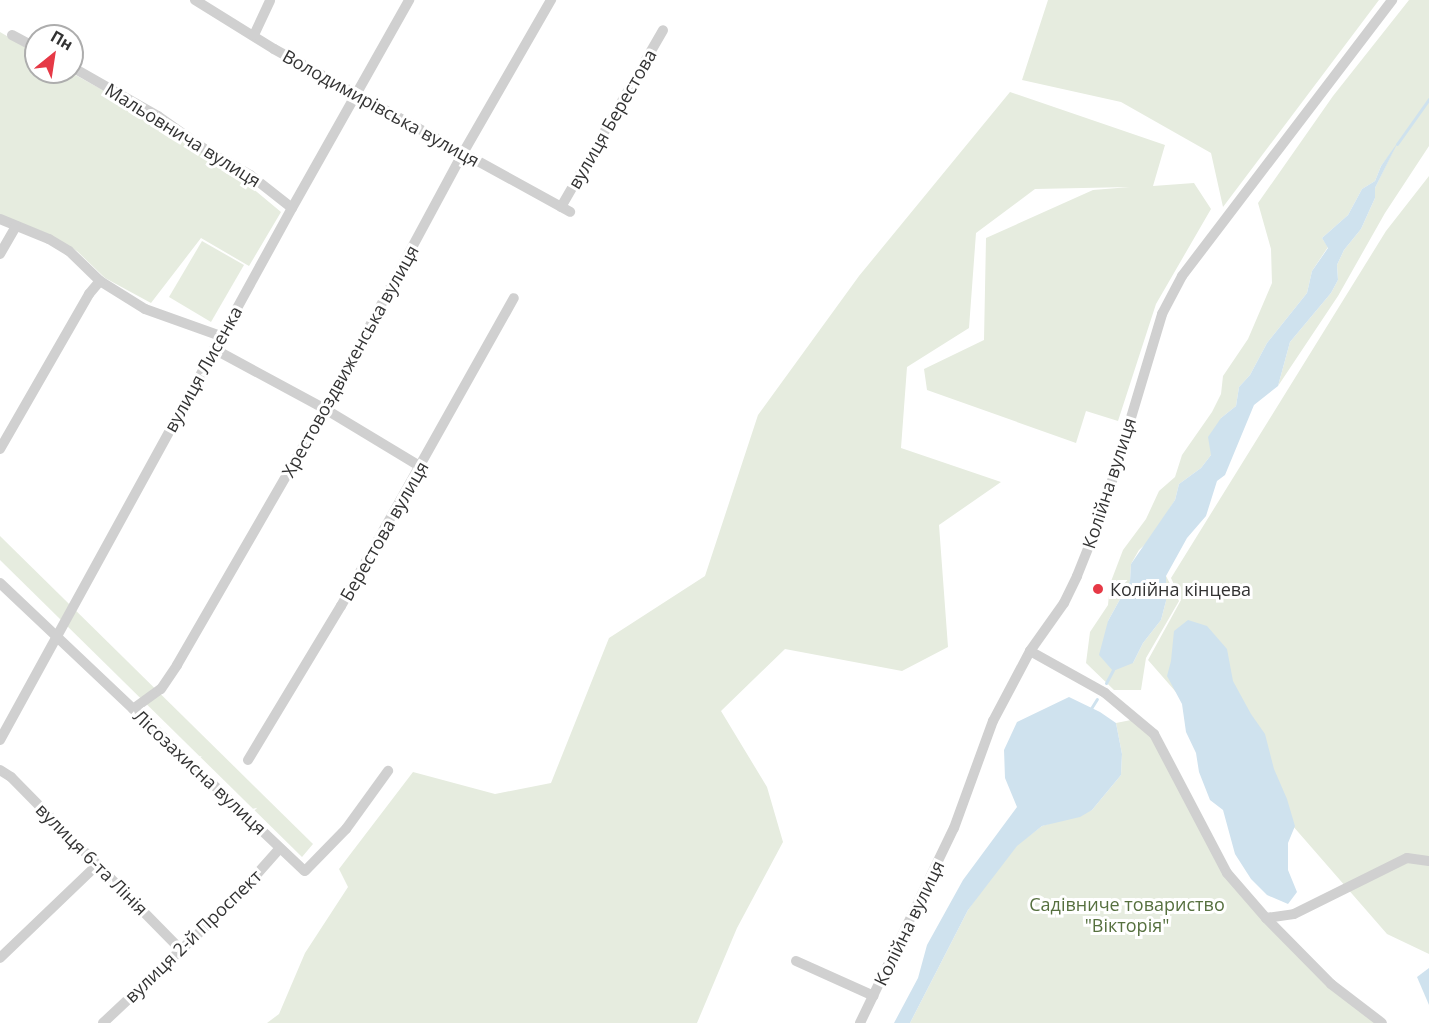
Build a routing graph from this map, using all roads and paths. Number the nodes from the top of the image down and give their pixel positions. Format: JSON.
{"nodes":[{"id":1,"x":195,"y":0,"type":"edge"},
{"id":2,"x":270,"y":0,"type":"edge"},
{"id":3,"x":409,"y":0,"type":"edge"},
{"id":4,"x":551,"y":0,"type":"edge"},
{"id":5,"x":1392,"y":0,"type":"edge"},
{"id":6,"x":663,"y":30,"type":"dead end"},
{"id":7,"x":12,"y":34,"type":"dead end"},
{"id":8,"x":254,"y":35,"type":"junction"},
{"id":9,"x":24,"y":41,"type":"edge"},
{"id":10,"x":84,"y":74,"type":"edge"},
{"id":11,"x":356,"y":93,"type":"junction"},
{"id":12,"x":463,"y":153,"type":"junction"},
{"id":13,"x":292,"y":207,"type":"junction"},
{"id":14,"x":565,"y":210,"type":"joint"},
{"id":15,"x":0,"y":219,"type":"edge"},
{"id":16,"x":16,"y":226,"type":"junction"},
{"id":17,"x":0,"y":254,"type":"edge"},
{"id":18,"x":100,"y":281,"type":"junction"},
{"id":19,"x":514,"y":298,"type":"dead end"},
{"id":20,"x":221,"y":336,"type":"junction"},
{"id":21,"x":214,"y":349,"type":"junction"},
{"id":22,"x":325,"y":409,"type":"junction"},
{"id":23,"x":0,"y":449,"type":"edge"},
{"id":24,"x":421,"y":467,"type":"junction"},
{"id":25,"x":0,"y":583,"type":"edge"},
{"id":26,"x":57,"y":637,"type":"junction"},
{"id":27,"x":1030,"y":651,"type":"junction"},
{"id":28,"x":133,"y":709,"type":"junction"},
{"id":29,"x":0,"y":740,"type":"edge"},
{"id":30,"x":248,"y":760,"type":"dead end"},
{"id":31,"x":0,"y":770,"type":"edge"},
{"id":32,"x":388,"y":771,"type":"dead end"},
{"id":33,"x":280,"y":848,"type":"junction"},
{"id":34,"x":1429,"y":861,"type":"edge"},
{"id":35,"x":97,"y":865,"type":"junction"},
{"id":36,"x":1266,"y":918,"type":"junction"},
{"id":37,"x":181,"y":950,"type":"junction"},
{"id":38,"x":0,"y":958,"type":"edge"},
{"id":39,"x":796,"y":961,"type":"dead end"},
{"id":40,"x":874,"y":996,"type":"junction"},
{"id":41,"x":103,"y":1023,"type":"edge"},
{"id":42,"x":860,"y":1023,"type":"edge"},
{"id":43,"x":1382,"y":1023,"type":"edge"}],
"edges":[{"from":1,"to":8,"type":"street","name":"Володимирівська вулиця"},
{"from":2,"to":8,"type":"street"},
{"from":3,"to":11,"type":"street","name":"вулиця Лисенка"},
{"from":4,"to":12,"type":"street","name":"Хрестовоздвиженська вулиця"},
{"from":5,"to":27,"type":"street","name":"Колійна вулиця"},
{"from":6,"to":14,"type":"street","name":"вулиця Берестова"},
{"from":7,"to":9,"type":"street"},
{"from":8,"to":11,"type":"street","name":"Володимирівська вулиця"},
{"from":10,"to":13,"type":"street","name":"Мальовнича вулиця"},
{"from":11,"to":12,"type":"street","name":"Володимирівська вулиця"},
{"from":11,"to":13,"type":"street","name":"вулиця Лисенка"},
{"from":12,"to":14,"type":"street","name":"Володимирівська вулиця"},
{"from":12,"to":22,"type":"street","name":"Хрестовоздвиженська вулиця"},
{"from":13,"to":20,"type":"street","name":"вулиця Лисенка"},
{"from":15,"to":16,"type":"street"},
{"from":16,"to":17,"type":"street"},
{"from":16,"to":18,"type":"street"},
{"from":18,"to":20,"type":"street"},
{"from":18,"to":23,"type":"street"},
{"from":19,"to":24,"type":"street","name":"Берестова вулиця"},
{"from":20,"to":21,"type":"street","name":"вулиця Лисенка"},
{"from":21,"to":22,"type":"street"},
{"from":21,"to":26,"type":"street","name":"вулиця Лисенка"},
{"from":22,"to":24,"type":"street"},
{"from":22,"to":28,"type":"street","name":"Хрестовоздвиженська вулиця"},
{"from":24,"to":30,"type":"street","name":"Берестова вулиця"},
{"from":25,"to":26,"type":"street","name":"Лісозахисна вулиця"},
{"from":26,"to":28,"type":"street","name":"Лісозахисна вулиця"},
{"from":26,"to":29,"type":"street","name":"вулиця Лисенка"},
{"from":27,"to":36,"type":"street"},
{"from":27,"to":40,"type":"street","name":"Колійна вулиця"},
{"from":28,"to":33,"type":"street","name":"Лісозахисна вулиця"},
{"from":31,"to":35,"type":"street","name":"вулиця 6-та Лінія"},
{"from":32,"to":33,"type":"street","name":"Лісозахисна вулиця"},
{"from":33,"to":37,"type":"street","name":"вулиця 2-й Проспект"},
{"from":34,"to":36,"type":"street"},
{"from":35,"to":37,"type":"street","name":"вулиця 6-та Лінія"},
{"from":35,"to":38,"type":"street"},
{"from":36,"to":43,"type":"street"},
{"from":37,"to":41,"type":"street","name":"вулиця 2-й Проспект"},
{"from":39,"to":40,"type":"street","name":"Колійна вулиця"},
{"from":40,"to":42,"type":"street","name":"Колійна вулиця"}]}
